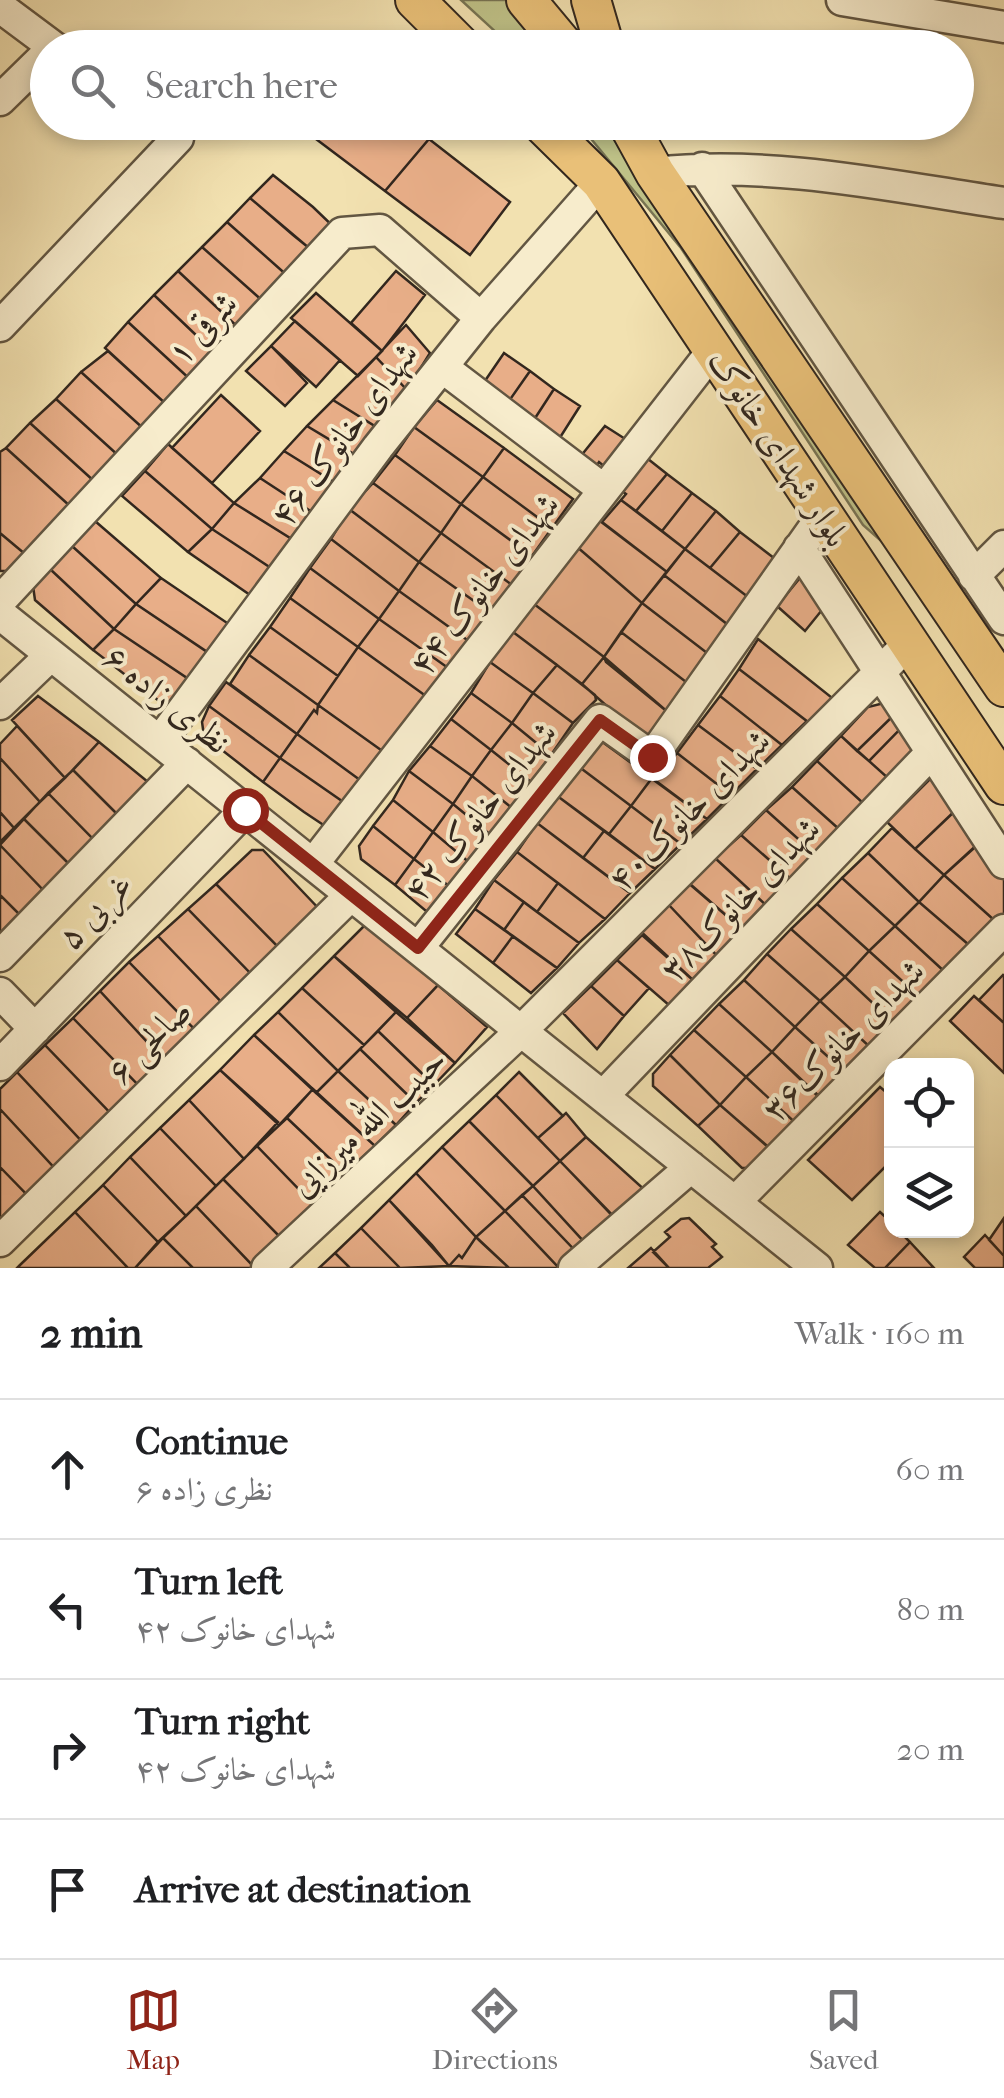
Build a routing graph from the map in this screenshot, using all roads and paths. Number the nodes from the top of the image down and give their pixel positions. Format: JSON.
{"nodes":[{"id":1,"x":415,"y":0,"type":"edge"},
{"id":2,"x":526,"y":0,"type":"edge"},
{"id":3,"x":548,"y":0,"type":"edge"},
{"id":4,"x":592,"y":0,"type":"edge"},
{"id":5,"x":842,"y":0,"type":"edge"},
{"id":6,"x":905,"y":5,"type":"edge"},
{"id":7,"x":0,"y":7,"type":"edge"},
{"id":8,"x":1004,"y":27,"type":"edge"},
{"id":9,"x":446,"y":30,"type":"edge"},
{"id":10,"x":553,"y":30,"type":"edge"},
{"id":11,"x":561,"y":30,"type":"edge"},
{"id":12,"x":600,"y":30,"type":"edge"},
{"id":13,"x":30,"y":31,"type":"edge"},
{"id":14,"x":30,"y":71,"type":"edge"},
{"id":15,"x":0,"y":100,"type":"edge"},
{"id":16,"x":176,"y":140,"type":"edge"},
{"id":17,"x":558,"y":140,"type":"edge"},
{"id":18,"x":635,"y":140,"type":"edge"},
{"id":19,"x":702,"y":168,"type":"junction"},
{"id":20,"x":655,"y":173,"type":"junction"},
{"id":21,"x":601,"y":182,"type":"junction"},
{"id":22,"x":1004,"y":203,"type":"edge"},
{"id":23,"x":481,"y":318,"type":"junction"},
{"id":24,"x":0,"y":326,"type":"edge"},
{"id":25,"x":714,"y":349,"type":"junction"},
{"id":26,"x":442,"y":367,"type":"junction"},
{"id":27,"x":604,"y":490,"type":"junction"},
{"id":28,"x":822,"y":515,"type":"junction"},
{"id":29,"x":1004,"y":546,"type":"edge"},
{"id":30,"x":799,"y":548,"type":"junction"},
{"id":31,"x":974,"y":576,"type":"junction"},
{"id":32,"x":0,"y":600,"type":"edge"},
{"id":33,"x":0,"y":614,"type":"edge"},
{"id":34,"x":1004,"y":619,"type":"edge"},
{"id":35,"x":910,"y":642,"type":"junction"},
{"id":36,"x":52,"y":655,"type":"junction"},
{"id":37,"x":1000,"y":672,"type":"edge"},
{"id":38,"x":879,"y":673,"type":"junction"},
{"id":39,"x":0,"y":704,"type":"edge"},
{"id":40,"x":160,"y":741,"type":"junction"},
{"id":41,"x":931,"y":753,"type":"junction"},
{"id":42,"x":187,"y":763,"type":"junction"},
{"id":43,"x":1004,"y":786,"type":"edge"},
{"id":44,"x":245,"y":810,"type":"junction"},
{"id":45,"x":1004,"y":862,"type":"edge"},
{"id":46,"x":313,"y":864,"type":"junction"},
{"id":47,"x":351,"y":895,"type":"junction"},
{"id":48,"x":1004,"y":930,"type":"edge"},
{"id":49,"x":418,"y":948,"type":"junction"},
{"id":50,"x":0,"y":956,"type":"edge"},
{"id":51,"x":0,"y":993,"type":"edge"},
{"id":52,"x":35,"y":1028,"type":"junction"},
{"id":53,"x":521,"y":1031,"type":"junction"},
{"id":54,"x":0,"y":1065,"type":"edge"},
{"id":55,"x":602,"y":1096,"type":"junction"},
{"id":56,"x":691,"y":1166,"type":"junction"},
{"id":57,"x":735,"y":1202,"type":"junction"},
{"id":58,"x":0,"y":1241,"type":"edge"},
{"id":59,"x":807,"y":1265,"type":"edge"},
{"id":60,"x":267,"y":1268,"type":"edge"},
{"id":61,"x":574,"y":1268,"type":"edge"}],
"edges":[{"from":1,"to":9,"type":"main road"},
{"from":2,"to":10,"type":"main road"},
{"from":3,"to":11,"type":"street"},
{"from":4,"to":12,"type":"main road"},
{"from":5,"to":6,"type":"street"},
{"from":6,"to":8,"type":"street"},
{"from":7,"to":13,"type":"street"},
{"from":14,"to":15,"type":"street"},
{"from":16,"to":24,"type":"street"},
{"from":17,"to":21,"type":"main road","name":"بلوار شهدای خانوک"},
{"from":18,"to":20,"type":"main road","name":"بلوار شهدای خانوک"},
{"from":19,"to":20,"type":"street"},
{"from":19,"to":22,"type":"street"},
{"from":19,"to":31,"type":"street"},
{"from":20,"to":37,"type":"main road","name":"بلوار شهدای خانوک"},
{"from":21,"to":23,"type":"street","name":"۴۶ شهدای خانوک"},
{"from":21,"to":25,"type":"main road","name":"بلوار شهدای خانوک"},
{"from":23,"to":26,"type":"street","name":"۴۶ شهدای خانوک"},
{"from":23,"to":32,"type":"street","name":"شرقی ۱"},
{"from":25,"to":27,"type":"street","name":"۴۴ شهدای خانوک"},
{"from":25,"to":28,"type":"main road","name":"بلوار شهدای خانوک"},
{"from":26,"to":27,"type":"street"},
{"from":26,"to":40,"type":"street","name":"۴۶ شهدای خانوک"},
{"from":27,"to":46,"type":"street","name":"۴۴ شهدای خانوک"},
{"from":28,"to":30,"type":"street","name":"شهدای خانوک ۴۲"},
{"from":28,"to":35,"type":"main road","name":"بلوار شهدای خانوک"},
{"from":29,"to":31,"type":"street"},
{"from":30,"to":38,"type":"street"},
{"from":30,"to":49,"type":"street","name":"شهدای خانوک ۴۲"},
{"from":31,"to":34,"type":"street"},
{"from":33,"to":36,"type":"street","name":"نظری زاده ۶"},
{"from":35,"to":38,"type":"street","name":"شهدای خانوک۴۰"},
{"from":35,"to":43,"type":"main road","name":"بلوار شهدای خانوک"},
{"from":36,"to":39,"type":"street"},
{"from":36,"to":40,"type":"street","name":"نظری زاده ۶"},
{"from":38,"to":41,"type":"street"},
{"from":38,"to":53,"type":"street","name":"شهدای خانوک۴۰"},
{"from":40,"to":42,"type":"street","name":"نظری زاده ۶"},
{"from":41,"to":45,"type":"street"},
{"from":41,"to":55,"type":"street","name":"شهدای خانوک۳۸"},
{"from":42,"to":44,"type":"street","name":"نظری زاده ۶"},
{"from":42,"to":50,"type":"street"},
{"from":44,"to":46,"type":"street","name":"نظری زاده ۶"},
{"from":44,"to":52,"type":"street","name":"۵ غربی"},
{"from":46,"to":47,"type":"street","name":"نظری زاده ۶"},
{"from":47,"to":49,"type":"street","name":"نظری زاده ۶"},
{"from":47,"to":58,"type":"street","name":"۶ صالحی"},
{"from":48,"to":57,"type":"street","name":"شهدای خانوک۳۶"},
{"from":49,"to":53,"type":"street","name":"نظری زاده ۶"},
{"from":51,"to":52,"type":"street"},
{"from":52,"to":54,"type":"street","name":"۵ غربی"},
{"from":53,"to":55,"type":"street","name":"نظری زاده ۶"},
{"from":53,"to":60,"type":"street","name":"حبیب الله میرزایی"},
{"from":55,"to":56,"type":"street","name":"نظری زاده ۶"},
{"from":56,"to":57,"type":"street","name":"نظری زاده ۶"},
{"from":56,"to":61,"type":"street"},
{"from":57,"to":59,"type":"street","name":"نظری زاده ۶"}]}
